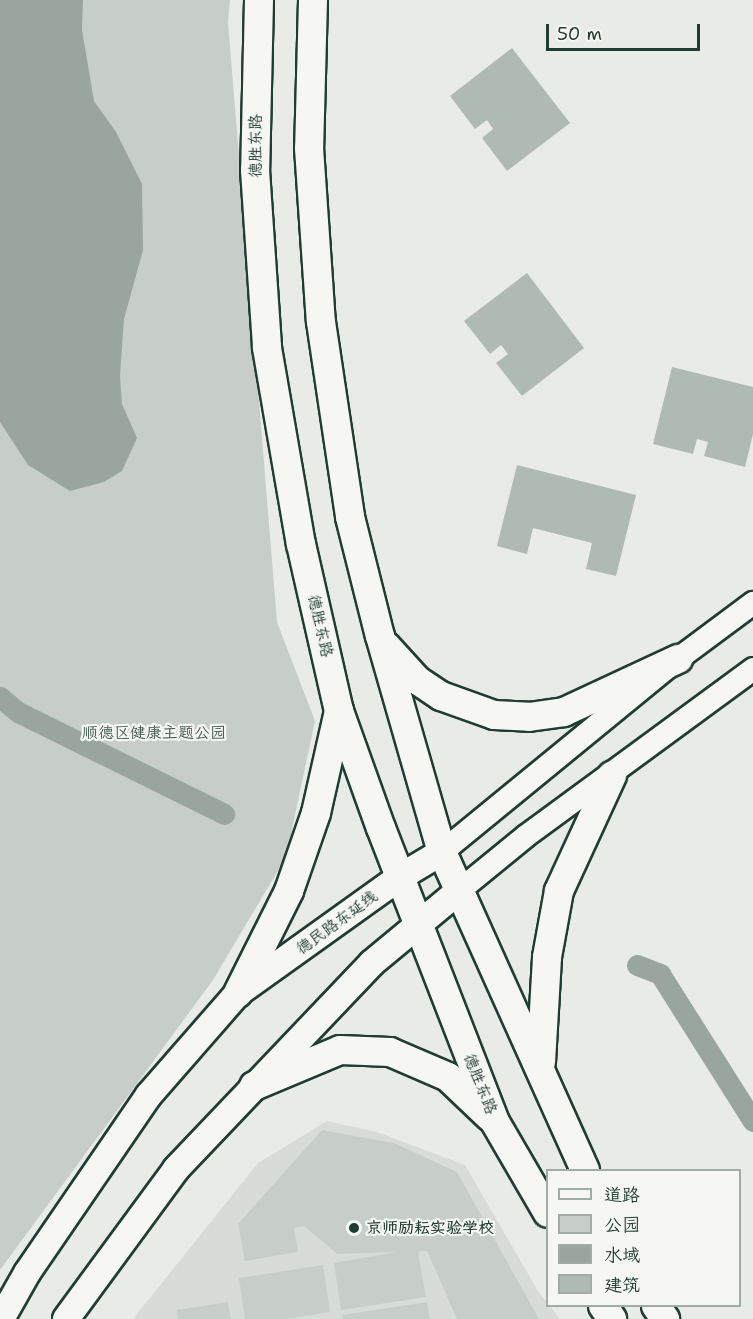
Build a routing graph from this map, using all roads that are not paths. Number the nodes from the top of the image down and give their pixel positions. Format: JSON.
{"nodes":[{"id":1,"x":259,"y":0,"type":"edge"},
{"id":2,"x":313,"y":0,"type":"edge"},
{"id":3,"x":753,"y":603,"type":"edge"},
{"id":4,"x":380,"y":636,"type":"junction"},
{"id":5,"x":678,"y":659,"type":"junction"},
{"id":6,"x":753,"y":669,"type":"edge"},
{"id":7,"x":339,"y":711,"type":"junction"},
{"id":8,"x":612,"y":776,"type":"junction"},
{"id":9,"x":442,"y":852,"type":"junction"},
{"id":10,"x":400,"y":877,"type":"junction"},
{"id":11,"x":460,"y":890,"type":"junction"},
{"id":12,"x":418,"y":925,"type":"junction"},
{"id":13,"x":238,"y":993,"type":"junction"},
{"id":14,"x":541,"y":1064,"type":"junction"},
{"id":15,"x":254,"y":1086,"type":"junction"},
{"id":16,"x":495,"y":1122,"type":"junction"},
{"id":17,"x":585,"y":1169,"type":"edge"},
{"id":18,"x":546,"y":1210,"type":"edge"},
{"id":19,"x":1,"y":1319,"type":"edge"},
{"id":20,"x":66,"y":1319,"type":"edge"}],
"edges":[{"from":1,"to":7,"type":"main road","name":"德胜东路"},
{"from":2,"to":4,"type":"main road"},
{"from":3,"to":5,"type":"street","name":"德民路东延线"},
{"from":4,"to":5,"type":"main road"},
{"from":4,"to":9,"type":"main road"},
{"from":5,"to":9,"type":"street","name":"德民路东延线"},
{"from":6,"to":8,"type":"street"},
{"from":7,"to":10,"type":"main road","name":"德胜东路"},
{"from":7,"to":13,"type":"main road"},
{"from":8,"to":11,"type":"street"},
{"from":8,"to":14,"type":"main road"},
{"from":9,"to":10,"type":"main road","name":"德民路东延线"},
{"from":9,"to":11,"type":"main road"},
{"from":10,"to":12,"type":"main road","name":"德胜东路"},
{"from":10,"to":13,"type":"main road","name":"德民路东延线"},
{"from":11,"to":12,"type":"main road"},
{"from":11,"to":14,"type":"main road"},
{"from":12,"to":15,"type":"main road"},
{"from":12,"to":16,"type":"main road","name":"德胜东路"},
{"from":13,"to":19,"type":"main road","name":"德民路东延线"},
{"from":14,"to":17,"type":"main road"},
{"from":15,"to":16,"type":"main road"},
{"from":15,"to":20,"type":"main road"},
{"from":16,"to":18,"type":"main road","name":"德胜东路"}]}
